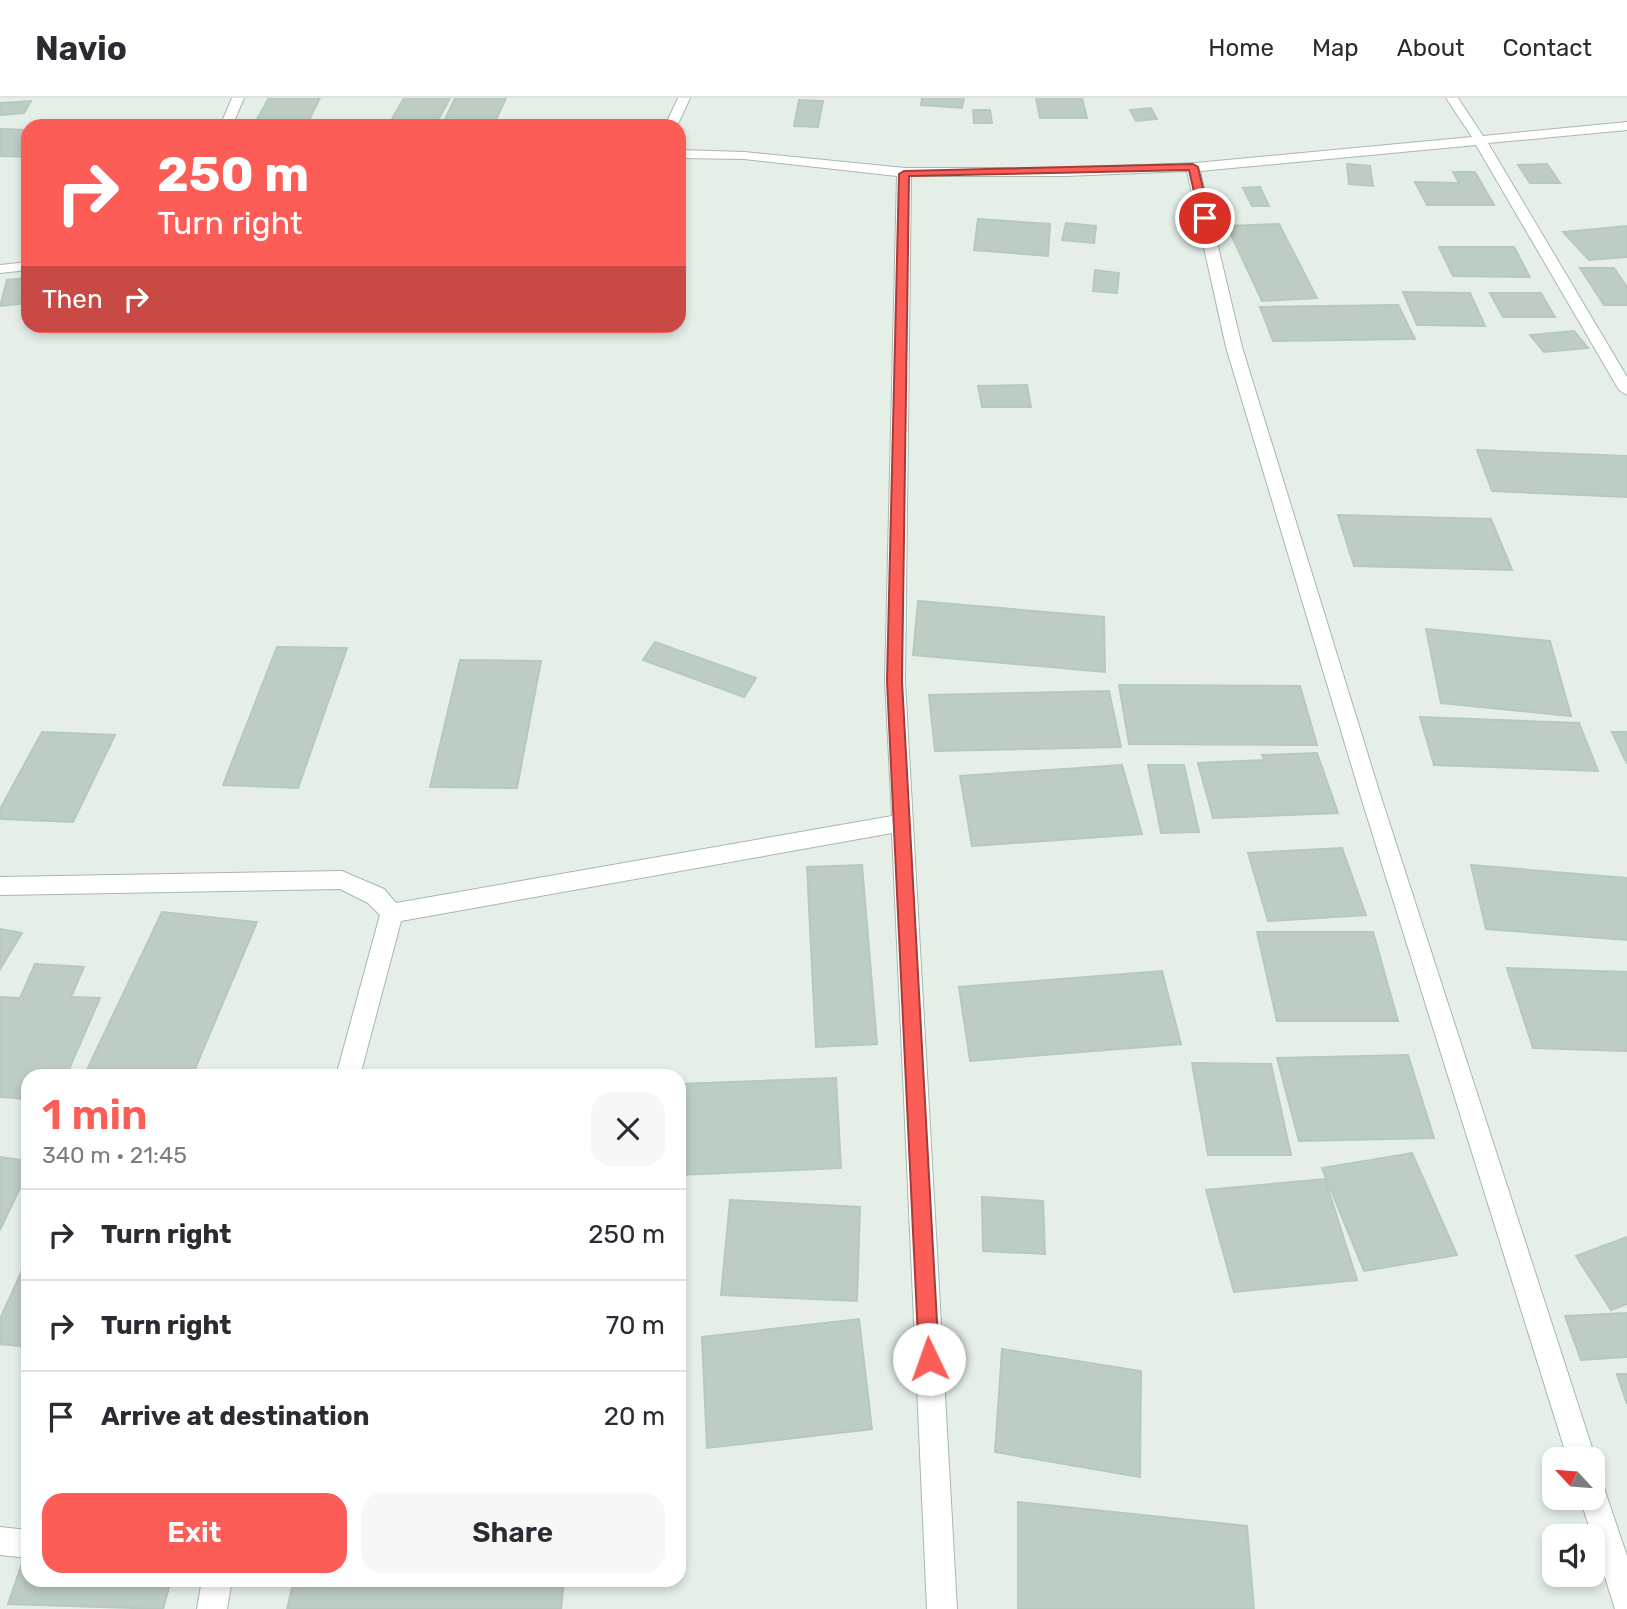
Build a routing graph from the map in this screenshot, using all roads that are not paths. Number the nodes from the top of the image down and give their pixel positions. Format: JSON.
{"nodes":[{"id":1,"x":238,"y":98,"type":"edge"},
{"id":2,"x":684,"y":98,"type":"edge"},
{"id":3,"x":1452,"y":98,"type":"edge"},
{"id":4,"x":229,"y":119,"type":"edge"},
{"id":5,"x":674,"y":119,"type":"edge"},
{"id":6,"x":1627,"y":126,"type":"edge"},
{"id":7,"x":686,"y":142,"type":"edge"},
{"id":8,"x":1481,"y":142,"type":"junction"},
{"id":9,"x":709,"y":153,"type":"junction"},
{"id":10,"x":686,"y":154,"type":"edge"},
{"id":11,"x":1193,"y":167,"type":"junction"},
{"id":12,"x":904,"y":174,"type":"junction"},
{"id":13,"x":21,"y":267,"type":"edge"},
{"id":14,"x":0,"y":270,"type":"edge"},
{"id":15,"x":1625,"y":382,"type":"edge"},
{"id":16,"x":902,"y":823,"type":"junction"},
{"id":17,"x":0,"y":886,"type":"edge"},
{"id":18,"x":391,"y":913,"type":"junction"},
{"id":19,"x":350,"y":1069,"type":"edge"},
{"id":20,"x":1578,"y":1447,"type":"edge"},
{"id":21,"x":1598,"y":1510,"type":"edge"},
{"id":22,"x":0,"y":1542,"type":"edge"},
{"id":23,"x":21,"y":1544,"type":"edge"},
{"id":24,"x":216,"y":1587,"type":"edge"},
{"id":25,"x":1627,"y":1601,"type":"edge"},
{"id":26,"x":212,"y":1609,"type":"edge"},
{"id":27,"x":942,"y":1609,"type":"edge"}],
"edges":[{"from":1,"to":4,"type":"street"},
{"from":2,"to":5,"type":"street"},
{"from":3,"to":8,"type":"street"},
{"from":6,"to":8,"type":"street"},
{"from":7,"to":9,"type":"street"},
{"from":8,"to":11,"type":"street"},
{"from":8,"to":15,"type":"street"},
{"from":9,"to":10,"type":"street"},
{"from":9,"to":12,"type":"street"},
{"from":11,"to":12,"type":"street"},
{"from":11,"to":20,"type":"street"},
{"from":12,"to":16,"type":"street"},
{"from":13,"to":14,"type":"street"},
{"from":16,"to":18,"type":"street"},
{"from":16,"to":27,"type":"street"},
{"from":17,"to":18,"type":"street"},
{"from":18,"to":19,"type":"street"},
{"from":21,"to":25,"type":"street"},
{"from":22,"to":23,"type":"street"},
{"from":24,"to":26,"type":"street"}]}
